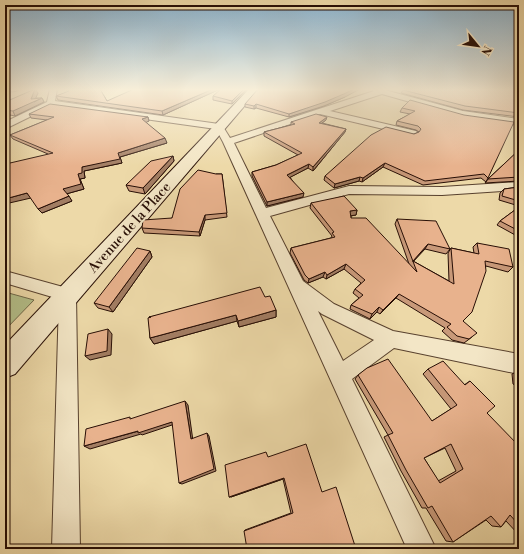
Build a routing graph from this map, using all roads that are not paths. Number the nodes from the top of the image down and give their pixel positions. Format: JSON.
{"nodes":[{"id":1,"x":27,"y":115,"type":"edge"},
{"id":2,"x":115,"y":115,"type":"edge"},
{"id":3,"x":237,"y":115,"type":"edge"},
{"id":4,"x":308,"y":115,"type":"edge"},
{"id":5,"x":333,"y":115,"type":"edge"},
{"id":6,"x":467,"y":115,"type":"edge"},
{"id":7,"x":519,"y":122,"type":"edge"},
{"id":8,"x":5,"y":126,"type":"edge"},
{"id":9,"x":413,"y":133,"type":"edge"},
{"id":10,"x":223,"y":135,"type":"junction"},
{"id":11,"x":519,"y":186,"type":"edge"},
{"id":12,"x":261,"y":214,"type":"junction"},
{"id":13,"x":5,"y":277,"type":"edge"},
{"id":14,"x":296,"y":284,"type":"junction"},
{"id":15,"x":68,"y":295,"type":"junction"},
{"id":16,"x":391,"y":339,"type":"junction"},
{"id":17,"x":519,"y":364,"type":"edge"},
{"id":18,"x":5,"y":365,"type":"edge"},
{"id":19,"x":339,"y":376,"type":"junction"},
{"id":20,"x":66,"y":549,"type":"edge"},
{"id":21,"x":422,"y":549,"type":"edge"}],
"edges":[{"from":1,"to":8,"type":"street"},
{"from":2,"to":10,"type":"street"},
{"from":3,"to":10,"type":"street","name":"Avenue de la Place"},
{"from":4,"to":10,"type":"street"},
{"from":5,"to":9,"type":"street"},
{"from":6,"to":7,"type":"street"},
{"from":10,"to":12,"type":"street"},
{"from":10,"to":15,"type":"street","name":"Avenue de la Place"},
{"from":11,"to":12,"type":"street"},
{"from":12,"to":14,"type":"street"},
{"from":13,"to":15,"type":"street"},
{"from":14,"to":16,"type":"street"},
{"from":14,"to":19,"type":"street"},
{"from":15,"to":18,"type":"street","name":"Avenue de la Place"},
{"from":15,"to":20,"type":"street"},
{"from":16,"to":17,"type":"street"},
{"from":16,"to":19,"type":"street"},
{"from":19,"to":21,"type":"street"}]}
